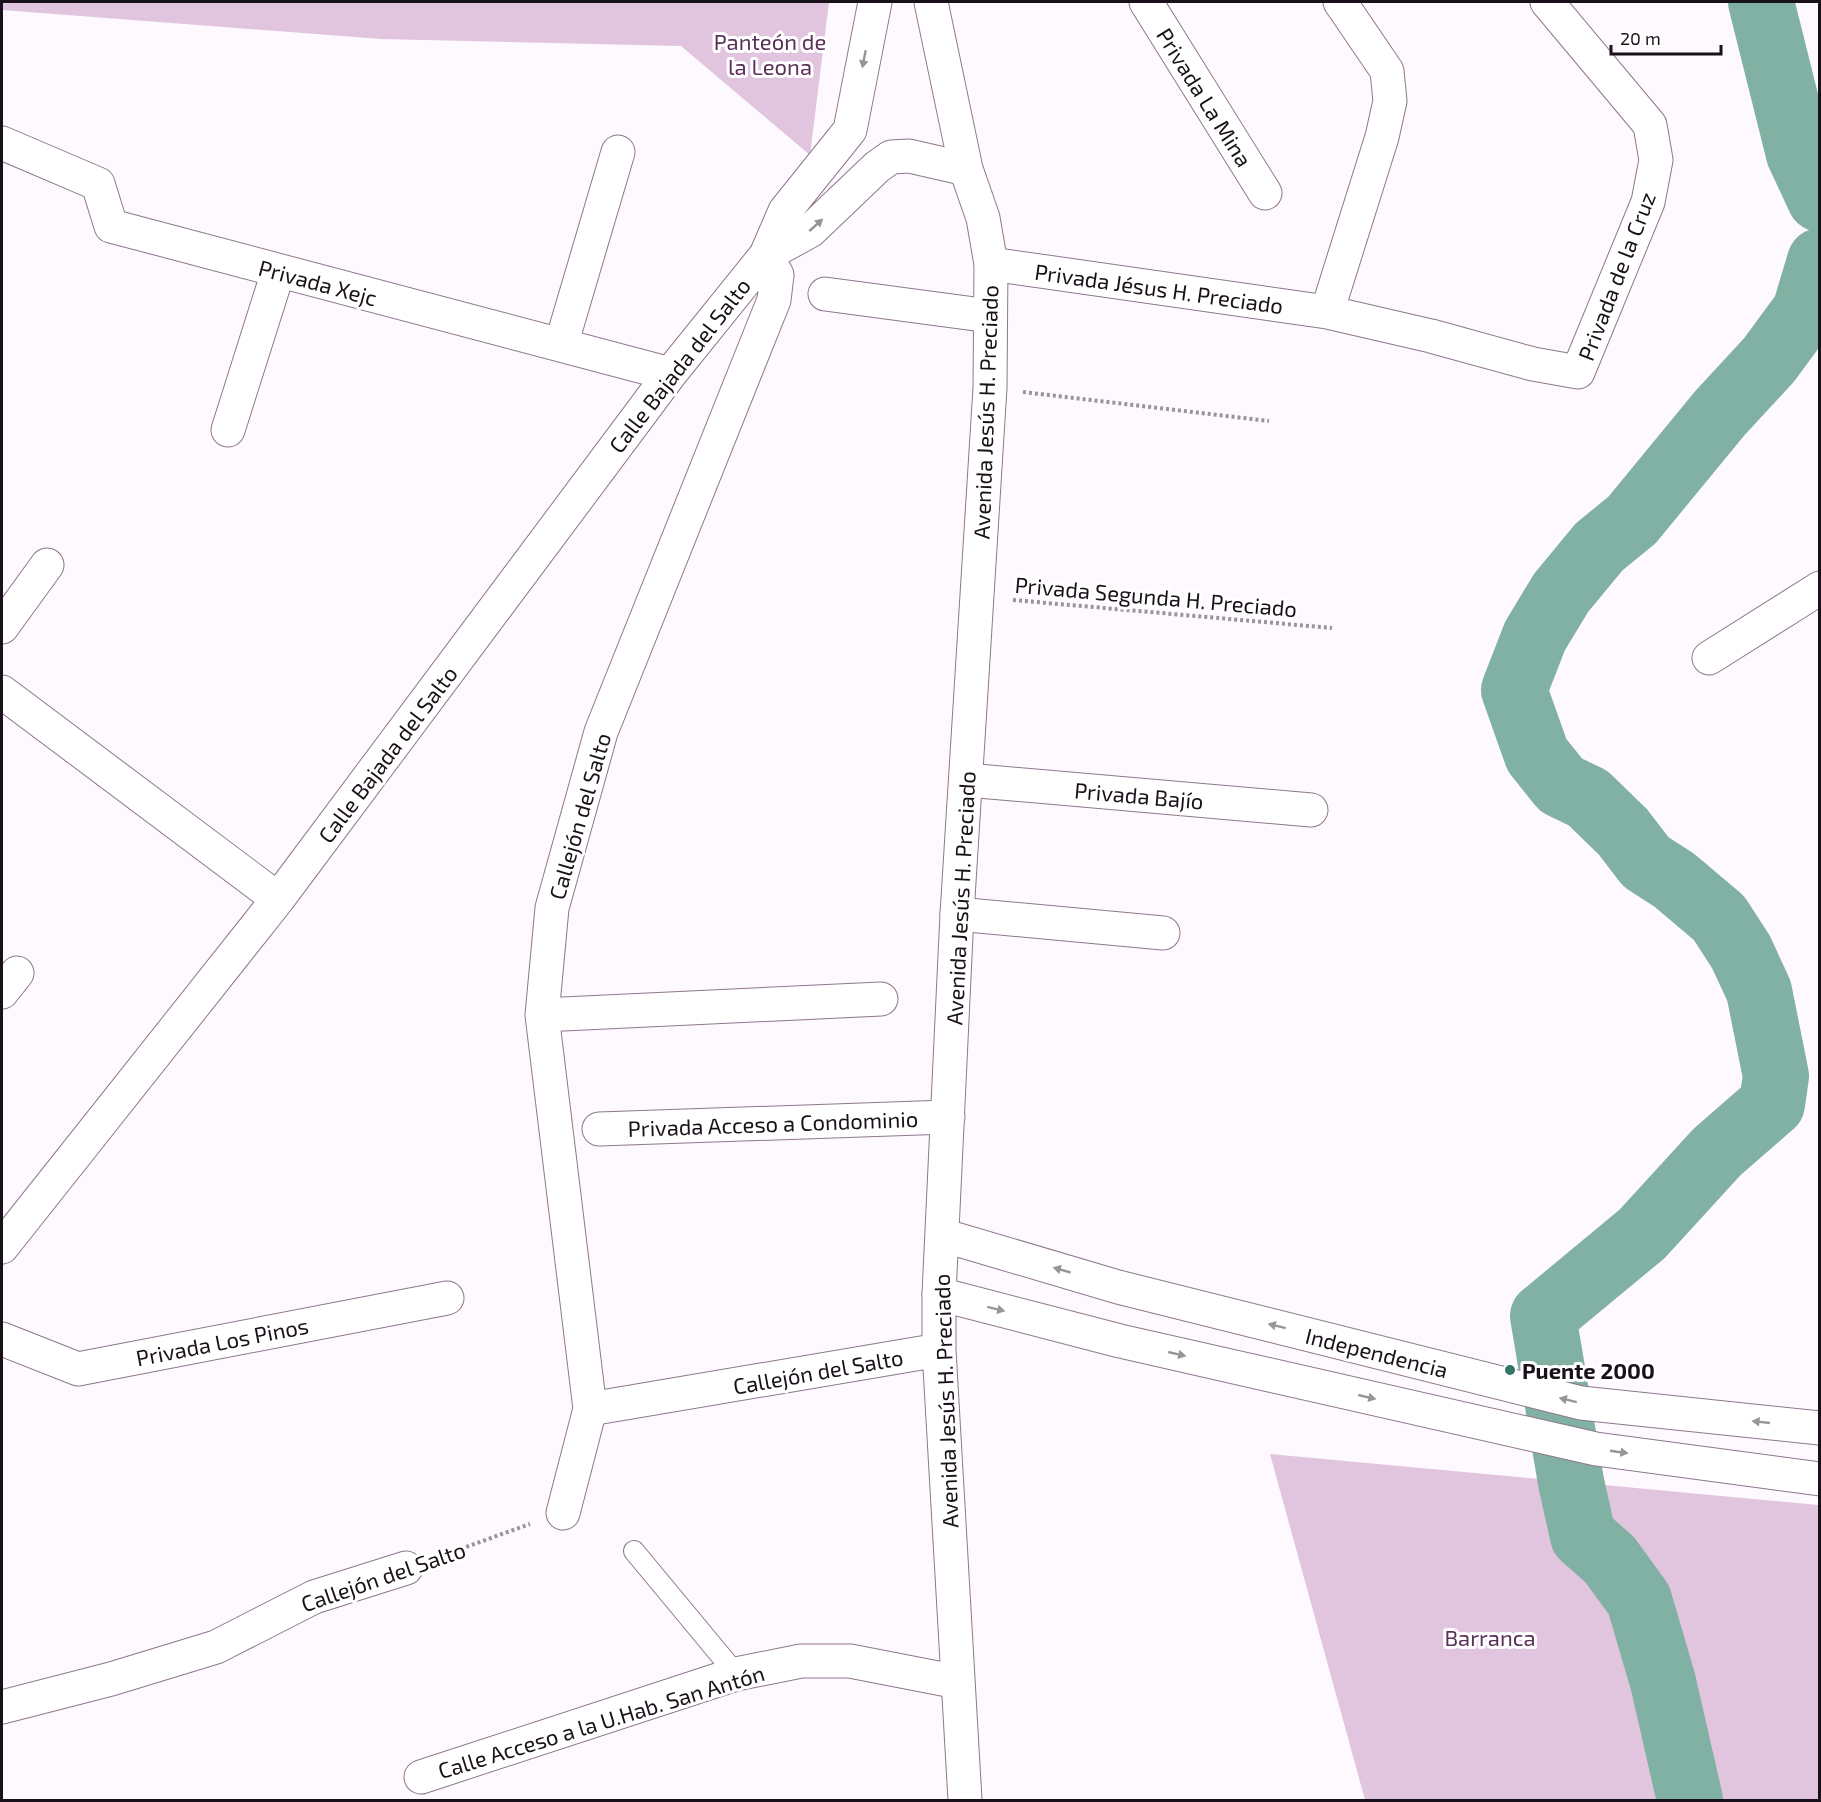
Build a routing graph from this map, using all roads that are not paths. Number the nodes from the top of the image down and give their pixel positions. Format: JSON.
{"nodes":[{"id":1,"x":875,"y":2,"type":"edge"},
{"id":2,"x":931,"y":2,"type":"edge"},
{"id":3,"x":1146,"y":2,"type":"edge"},
{"id":4,"x":1340,"y":2,"type":"edge"},
{"id":5,"x":1547,"y":2,"type":"edge"},
{"id":6,"x":2,"y":143,"type":"edge"},
{"id":7,"x":618,"y":152,"type":"dead end"},
{"id":8,"x":966,"y":169,"type":"junction"},
{"id":9,"x":1265,"y":193,"type":"dead end"},
{"id":10,"x":766,"y":255,"type":"junction"},
{"id":11,"x":990,"y":264,"type":"junction"},
{"id":12,"x":278,"y":272,"type":"junction"},
{"id":13,"x":825,"y":294,"type":"dead end"},
{"id":14,"x":1327,"y":312,"type":"junction"},
{"id":15,"x":990,"y":316,"type":"junction"},
{"id":16,"x":561,"y":345,"type":"junction"},
{"id":17,"x":1578,"y":372,"type":"joint"},
{"id":18,"x":670,"y":374,"type":"junction"},
{"id":19,"x":228,"y":430,"type":"dead end"},
{"id":20,"x":47,"y":565,"type":"dead end"},
{"id":21,"x":1820,"y":588,"type":"edge"},
{"id":22,"x":2,"y":627,"type":"edge"},
{"id":23,"x":1709,"y":658,"type":"dead end"},
{"id":24,"x":2,"y":692,"type":"edge"},
{"id":25,"x":967,"y":780,"type":"junction"},
{"id":26,"x":1311,"y":810,"type":"dead end"},
{"id":27,"x":278,"y":899,"type":"junction"},
{"id":28,"x":957,"y":914,"type":"junction"},
{"id":29,"x":1163,"y":933,"type":"dead end"},
{"id":30,"x":881,"y":999,"type":"dead end"},
{"id":31,"x":542,"y":1015,"type":"junction"},
{"id":32,"x":948,"y":1117,"type":"junction"},
{"id":33,"x":599,"y":1129,"type":"dead end"},
{"id":34,"x":942,"y":1235,"type":"junction"},
{"id":35,"x":2,"y":1247,"type":"edge"},
{"id":36,"x":939,"y":1294,"type":"junction"},
{"id":37,"x":447,"y":1298,"type":"dead end"},
{"id":38,"x":2,"y":1339,"type":"edge"},
{"id":39,"x":939,"y":1350,"type":"junction"},
{"id":40,"x":590,"y":1409,"type":"junction"},
{"id":41,"x":1820,"y":1428,"type":"edge"},
{"id":42,"x":1820,"y":1479,"type":"edge"},
{"id":43,"x":563,"y":1513,"type":"road end"},
{"id":44,"x":634,"y":1551,"type":"dead end"},
{"id":45,"x":406,"y":1568,"type":"road end"},
{"id":46,"x":736,"y":1674,"type":"junction"},
{"id":47,"x":958,"y":1682,"type":"junction"},
{"id":48,"x":2,"y":1707,"type":"edge"},
{"id":49,"x":421,"y":1778,"type":"dead end"},
{"id":50,"x":965,"y":1800,"type":"edge"}],
"edges":[{"from":1,"to":10,"type":"street","name":"Calle Bajada del Salto","one_way":true},
{"from":2,"to":8,"type":"street","name":"Avenida Jesús H. Preciado"},
{"from":3,"to":9,"type":"street","name":"Privada La Mina"},
{"from":4,"to":14,"type":"street"},
{"from":5,"to":17,"type":"street","name":"Privada de la Cruz"},
{"from":6,"to":12,"type":"street","name":"Privada Xejc"},
{"from":7,"to":16,"type":"street"},
{"from":10,"to":8,"type":"street","name":"Calle Bajada del Salto","one_way":true},
{"from":8,"to":11,"type":"street","name":"Avenida Jesús H. Preciado"},
{"from":10,"to":18,"type":"street","name":"Calle Bajada del Salto"},
{"from":10,"to":31,"type":"street","name":"Callejón del Salto"},
{"from":11,"to":14,"type":"street","name":"Privada Jésus H. Preciado"},
{"from":11,"to":15,"type":"street","name":"Avenida Jesús H. Preciado"},
{"from":12,"to":16,"type":"street","name":"Privada Xejc"},
{"from":12,"to":19,"type":"street"},
{"from":13,"to":15,"type":"street"},
{"from":14,"to":17,"type":"street","name":"Privada Jésus H. Preciado"},
{"from":15,"to":25,"type":"street","name":"Avenida Jesús H. Preciado"},
{"from":16,"to":18,"type":"street","name":"Privada Xejc"},
{"from":18,"to":27,"type":"street","name":"Calle Bajada del Salto"},
{"from":20,"to":22,"type":"street"},
{"from":21,"to":23,"type":"street"},
{"from":24,"to":27,"type":"street"},
{"from":25,"to":26,"type":"street","name":"Privada Bajío"},
{"from":25,"to":28,"type":"street","name":"Avenida Jesús H. Preciado"},
{"from":27,"to":35,"type":"street","name":"Calle Bajada del Salto"},
{"from":28,"to":29,"type":"street"},
{"from":28,"to":32,"type":"street","name":"Avenida Jesús H. Preciado"},
{"from":30,"to":31,"type":"street"},
{"from":31,"to":40,"type":"street","name":"Callejón del Salto"},
{"from":32,"to":33,"type":"street","name":"Privada Acceso a Condominio"},
{"from":32,"to":34,"type":"street","name":"Avenida Jesús H. Preciado"},
{"from":34,"to":36,"type":"street","name":"Avenida Jesús H. Preciado"},
{"from":41,"to":34,"type":"street","name":"Independencia","one_way":true},
{"from":36,"to":39,"type":"street","name":"Avenida Jesús H. Preciado"},
{"from":36,"to":42,"type":"street","name":"Independencia","one_way":true},
{"from":37,"to":38,"type":"street","name":"Privada Los Pinos"},
{"from":39,"to":40,"type":"street","name":"Callejón del Salto"},
{"from":39,"to":47,"type":"street","name":"Avenida Jesús H. Preciado"},
{"from":40,"to":43,"type":"street","name":"Callejón del Salto"},
{"from":44,"to":46,"type":"lane"},
{"from":45,"to":48,"type":"street","name":"Callejón del Salto"},
{"from":46,"to":47,"type":"street","name":"Calle Acceso a la U.Hab. San Antón"},
{"from":46,"to":49,"type":"street","name":"Calle Acceso a la U.Hab. San Antón"},
{"from":47,"to":50,"type":"street","name":"Avenida Jesús H. Preciado"}]}
